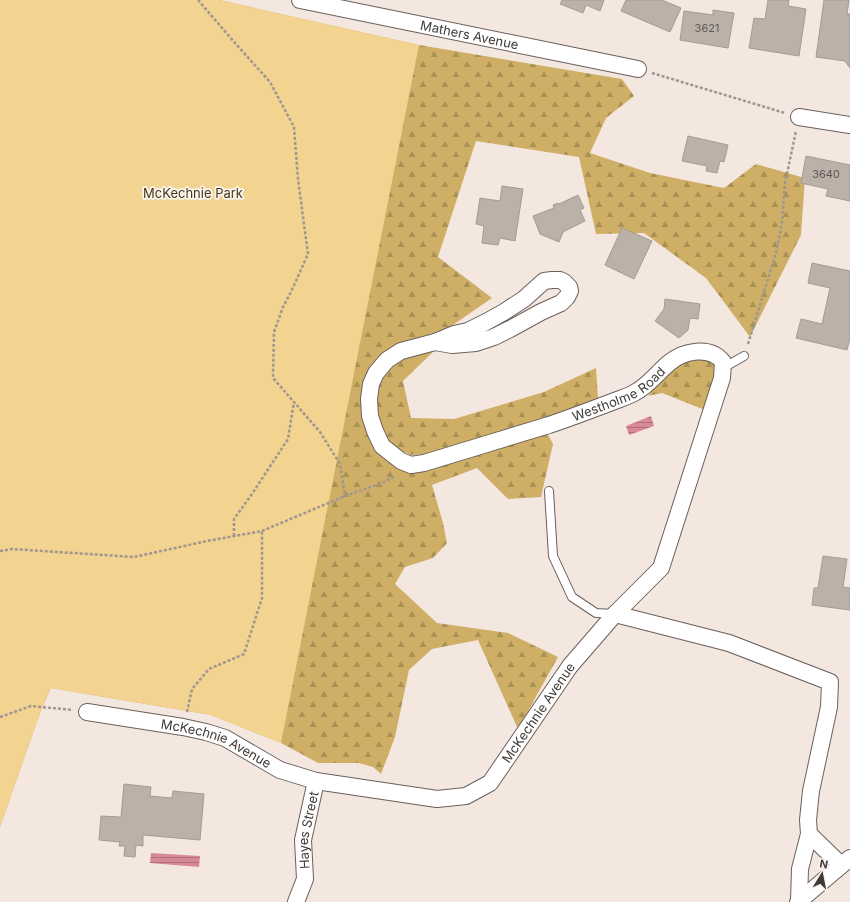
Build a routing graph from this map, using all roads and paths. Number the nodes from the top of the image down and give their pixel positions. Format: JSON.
{"nodes":[{"id":1,"x":198,"y":0,"type":"edge"},
{"id":2,"x":300,"y":0,"type":"edge"},
{"id":3,"x":638,"y":69,"type":"joint"},
{"id":4,"x":799,"y":117,"type":"junction"},
{"id":5,"x":850,"y":125,"type":"edge"},
{"id":6,"x":435,"y":342,"type":"junction"},
{"id":7,"x":744,"y":356,"type":"joint"},
{"id":8,"x":723,"y":368,"type":"junction"},
{"id":9,"x":294,"y":402,"type":"junction"},
{"id":10,"x":412,"y":465,"type":"junction"},
{"id":11,"x":549,"y":491,"type":"dead end"},
{"id":12,"x":345,"y":496,"type":"junction"},
{"id":13,"x":262,"y":531,"type":"junction"},
{"id":14,"x":234,"y":536,"type":"junction"},
{"id":15,"x":0,"y":551,"type":"edge"},
{"id":16,"x":615,"y":614,"type":"junction"},
{"id":17,"x":87,"y":712,"type":"joint"},
{"id":18,"x":0,"y":717,"type":"edge"},
{"id":19,"x":183,"y":727,"type":"junction"},
{"id":20,"x":316,"y":781,"type":"junction"},
{"id":21,"x":809,"y":834,"type":"junction"},
{"id":22,"x":845,"y":862,"type":"edge"},
{"id":23,"x":296,"y":902,"type":"edge"},
{"id":24,"x":798,"y":902,"type":"edge"}],
"edges":[{"from":1,"to":9,"type":"path"},
{"from":2,"to":3,"type":"street","name":"Mathers Avenue"},
{"from":3,"to":4,"type":"path"},
{"from":4,"to":5,"type":"street"},
{"from":4,"to":7,"type":"path"},
{"from":6,"to":6,"type":"street"},
{"from":6,"to":10,"type":"street"},
{"from":7,"to":8,"type":"lane"},
{"from":8,"to":10,"type":"street","name":"Westholme Road"},
{"from":8,"to":16,"type":"street"},
{"from":9,"to":12,"type":"path"},
{"from":9,"to":14,"type":"path"},
{"from":10,"to":12,"type":"path"},
{"from":11,"to":16,"type":"lane"},
{"from":12,"to":13,"type":"path"},
{"from":13,"to":14,"type":"path"},
{"from":13,"to":19,"type":"path"},
{"from":14,"to":15,"type":"path"},
{"from":16,"to":20,"type":"street","name":"McKechnie Avenue"},
{"from":16,"to":21,"type":"street"},
{"from":17,"to":18,"type":"path"},
{"from":17,"to":19,"type":"street","name":"McKechnie Avenue"},
{"from":19,"to":20,"type":"street","name":"McKechnie Avenue"},
{"from":20,"to":23,"type":"street","name":"Hayes Street"},
{"from":21,"to":22,"type":"street"},
{"from":21,"to":24,"type":"street"},
{"from":22,"to":24,"type":"street"}]}
